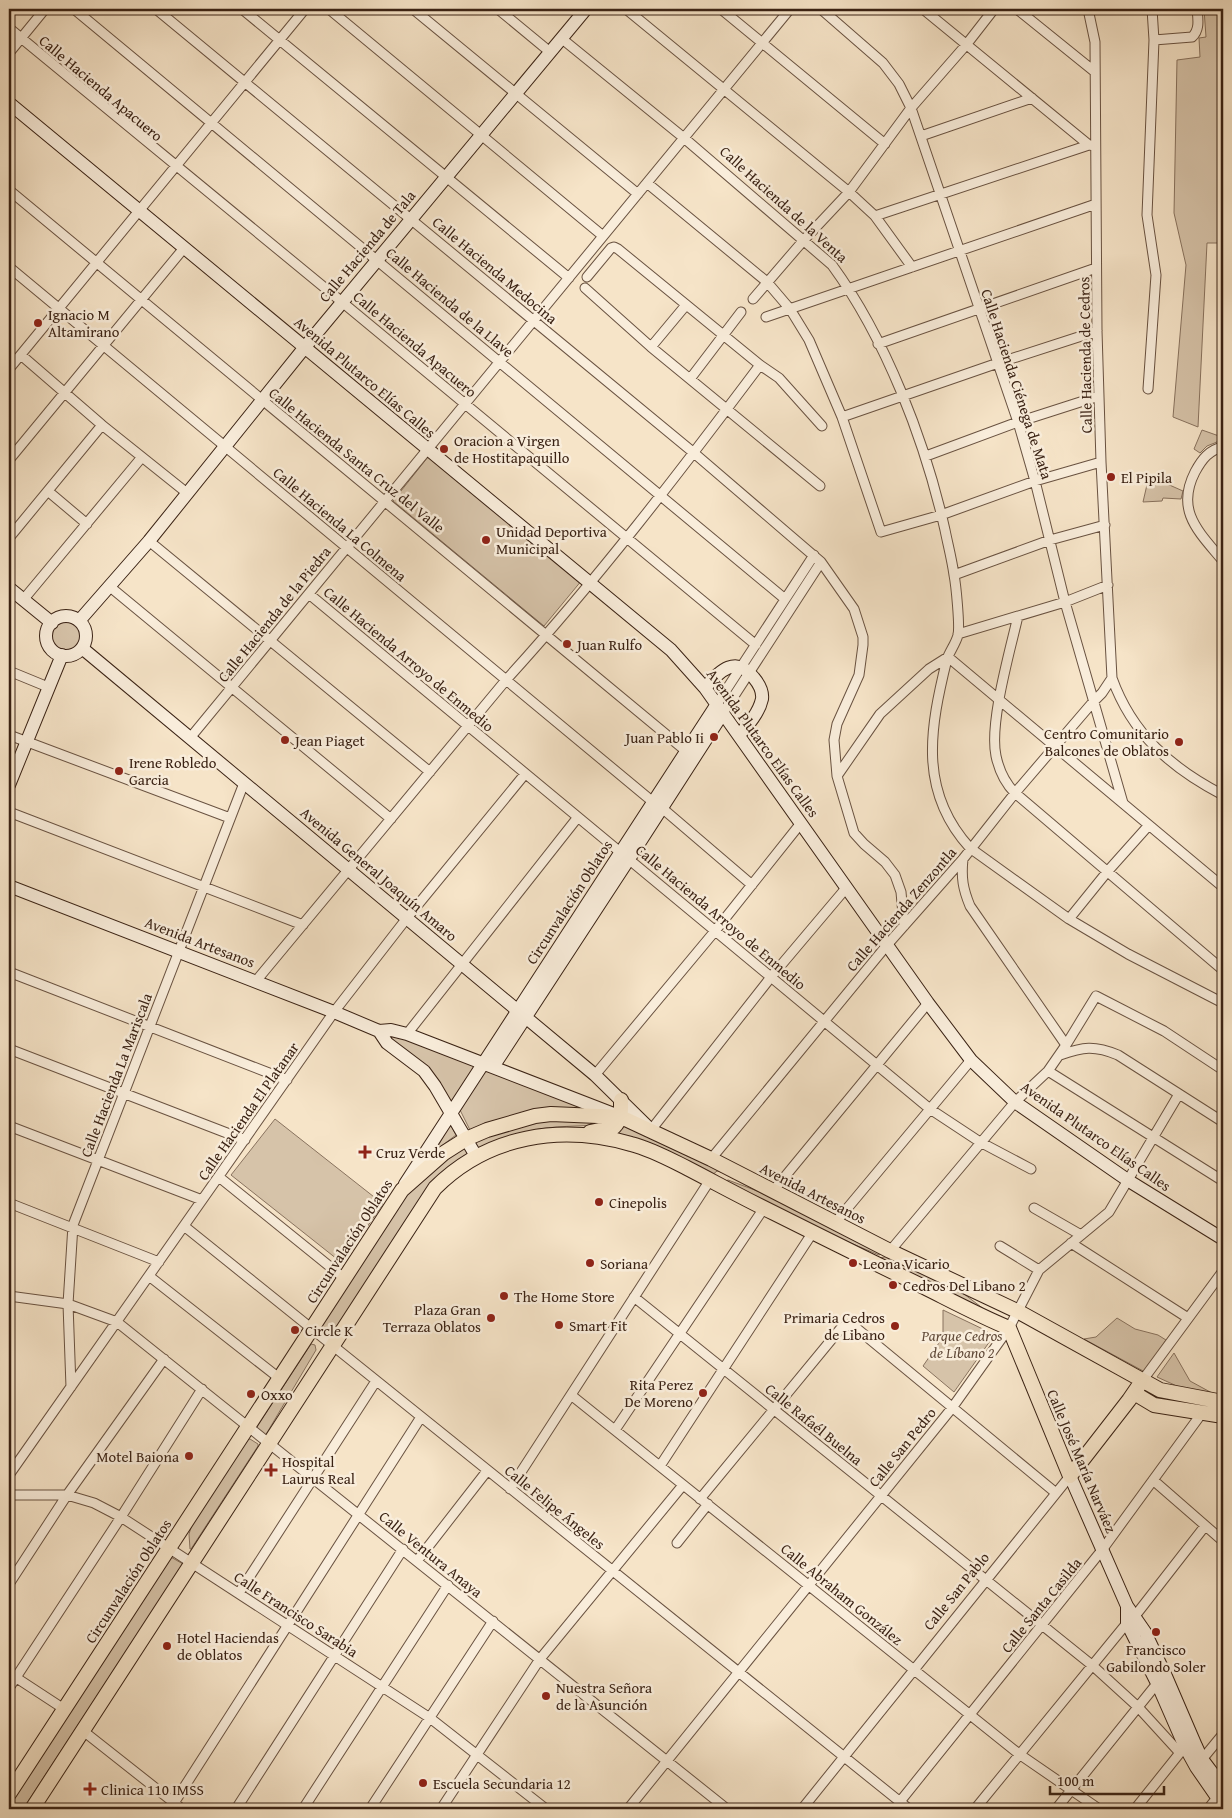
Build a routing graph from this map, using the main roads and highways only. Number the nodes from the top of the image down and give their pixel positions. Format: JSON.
{"nodes":[{"id":1,"x":621,"y":1100,"type":"road end"},
{"id":2,"x":621,"y":1117,"type":"junction"},
{"id":3,"x":572,"y":1135,"type":"junction"},
{"id":4,"x":736,"y":1172,"type":"junction"},
{"id":5,"x":710,"y":1180,"type":"junction"},
{"id":6,"x":818,"y":1235,"type":"junction"},
{"id":7,"x":890,"y":1251,"type":"junction"},
{"id":8,"x":1138,"y":1387,"type":"junction"},
{"id":9,"x":1222,"y":1400,"type":"edge"},
{"id":10,"x":1223,"y":1416,"type":"edge"},
{"id":11,"x":1070,"y":1476,"type":"joint"},
{"id":12,"x":9,"y":1794,"type":"edge"},
{"id":13,"x":32,"y":1809,"type":"edge"}],
"edges":[{"from":1,"to":2,"type":"main road"},
{"from":2,"to":3,"type":"main road"},
{"from":2,"to":4,"type":"main road","name":"Avenida Artesanos"},
{"from":2,"to":12,"type":"main road","name":"Circunvalación Oblatos"},
{"from":3,"to":5,"type":"main road"},
{"from":3,"to":13,"type":"main road"},
{"from":4,"to":5,"type":"main road"},
{"from":4,"to":7,"type":"main road","name":"Avenida Artesanos"},
{"from":5,"to":6,"type":"main road"},
{"from":6,"to":7,"type":"main road"},
{"from":6,"to":11,"type":"main road","name":"Calle José María Narváez"},
{"from":7,"to":8,"type":"main road","name":"Avenida Artesanos"},
{"from":8,"to":9,"type":"main road","name":"Avenida Artesanos"},
{"from":8,"to":10,"type":"main road"},
{"from":8,"to":11,"type":"main road","name":"Calle San Pablo"}]}
